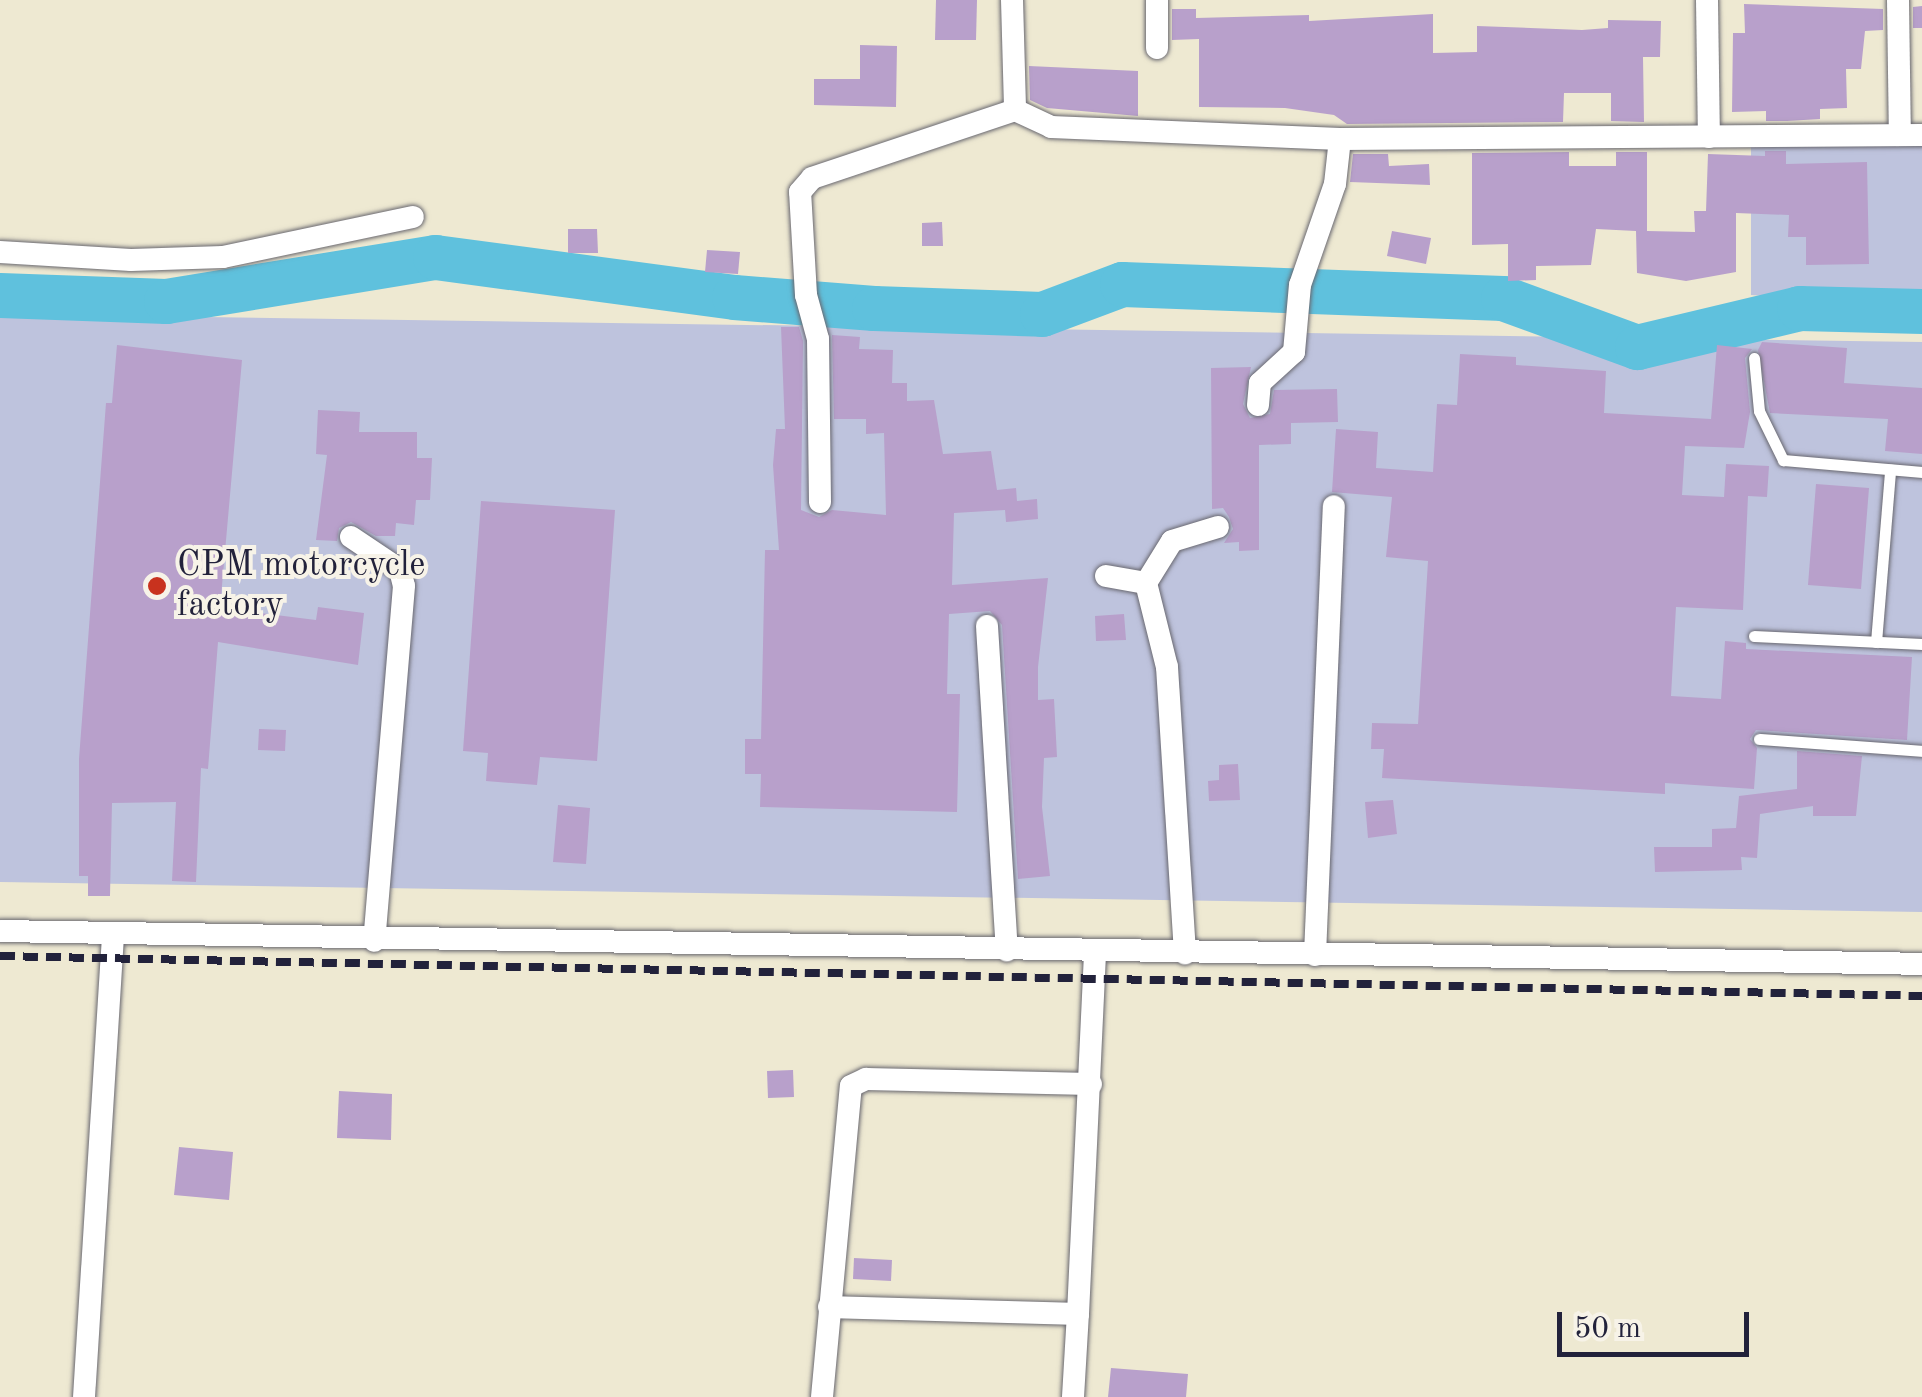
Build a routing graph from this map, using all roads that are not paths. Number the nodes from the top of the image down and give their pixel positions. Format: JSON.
{"nodes":[{"id":1,"x":1012,"y":0,"type":"edge"},
{"id":2,"x":1156,"y":0,"type":"edge"},
{"id":3,"x":1707,"y":0,"type":"edge"},
{"id":4,"x":1898,"y":0,"type":"edge"},
{"id":5,"x":1157,"y":48,"type":"dead end"},
{"id":6,"x":1015,"y":110,"type":"junction"},
{"id":7,"x":1911,"y":136,"type":"edge"},
{"id":8,"x":1709,"y":137,"type":"junction"},
{"id":9,"x":1340,"y":139,"type":"junction"},
{"id":10,"x":413,"y":218,"type":"dead end"},
{"id":11,"x":0,"y":252,"type":"edge"},
{"id":12,"x":1754,"y":358,"type":"dead end"},
{"id":13,"x":1258,"y":405,"type":"dead end"},
{"id":14,"x":1890,"y":470,"type":"junction"},
{"id":15,"x":1922,"y":472,"type":"edge"},
{"id":16,"x":820,"y":502,"type":"dead end"},
{"id":17,"x":1334,"y":506,"type":"dead end"},
{"id":18,"x":1218,"y":527,"type":"dead end"},
{"id":19,"x":351,"y":536,"type":"dead end"},
{"id":20,"x":1106,"y":576,"type":"dead end"},
{"id":21,"x":1146,"y":583,"type":"junction"},
{"id":22,"x":987,"y":626,"type":"dead end"},
{"id":23,"x":1754,"y":636,"type":"dead end"},
{"id":24,"x":1876,"y":642,"type":"junction"},
{"id":25,"x":1922,"y":644,"type":"edge"},
{"id":26,"x":1759,"y":738,"type":"dead end"},
{"id":27,"x":1922,"y":751,"type":"edge"},
{"id":28,"x":0,"y":931,"type":"edge"},
{"id":29,"x":112,"y":936,"type":"junction"},
{"id":30,"x":374,"y":940,"type":"junction"},
{"id":31,"x":1007,"y":950,"type":"junction"},
{"id":32,"x":1095,"y":952,"type":"junction"},
{"id":33,"x":1184,"y":953,"type":"junction"},
{"id":34,"x":1315,"y":955,"type":"junction"},
{"id":35,"x":1922,"y":964,"type":"edge"},
{"id":36,"x":1091,"y":1084,"type":"junction"},
{"id":37,"x":829,"y":1307,"type":"junction"},
{"id":38,"x":1078,"y":1314,"type":"junction"},
{"id":39,"x":84,"y":1397,"type":"edge"},
{"id":40,"x":822,"y":1397,"type":"edge"},
{"id":41,"x":1073,"y":1397,"type":"edge"}],
"edges":[{"from":1,"to":6,"type":"street"},
{"from":2,"to":5,"type":"street"},
{"from":3,"to":8,"type":"street"},
{"from":4,"to":7,"type":"street"},
{"from":6,"to":9,"type":"street"},
{"from":6,"to":16,"type":"street"},
{"from":7,"to":8,"type":"street"},
{"from":8,"to":9,"type":"street"},
{"from":9,"to":13,"type":"street"},
{"from":10,"to":11,"type":"street"},
{"from":12,"to":14,"type":"lane"},
{"from":14,"to":15,"type":"lane"},
{"from":14,"to":24,"type":"lane"},
{"from":17,"to":34,"type":"street"},
{"from":18,"to":21,"type":"street"},
{"from":19,"to":30,"type":"street"},
{"from":20,"to":21,"type":"street"},
{"from":21,"to":33,"type":"street"},
{"from":22,"to":31,"type":"street"},
{"from":23,"to":24,"type":"lane"},
{"from":24,"to":25,"type":"lane"},
{"from":26,"to":27,"type":"lane"},
{"from":28,"to":29,"type":"street"},
{"from":29,"to":30,"type":"street"},
{"from":29,"to":39,"type":"street"},
{"from":30,"to":31,"type":"street"},
{"from":31,"to":32,"type":"street"},
{"from":32,"to":33,"type":"street"},
{"from":32,"to":36,"type":"street"},
{"from":33,"to":34,"type":"street"},
{"from":34,"to":35,"type":"street"},
{"from":36,"to":37,"type":"street"},
{"from":36,"to":38,"type":"street"},
{"from":37,"to":38,"type":"street"},
{"from":37,"to":40,"type":"street"},
{"from":38,"to":41,"type":"street"}]}
